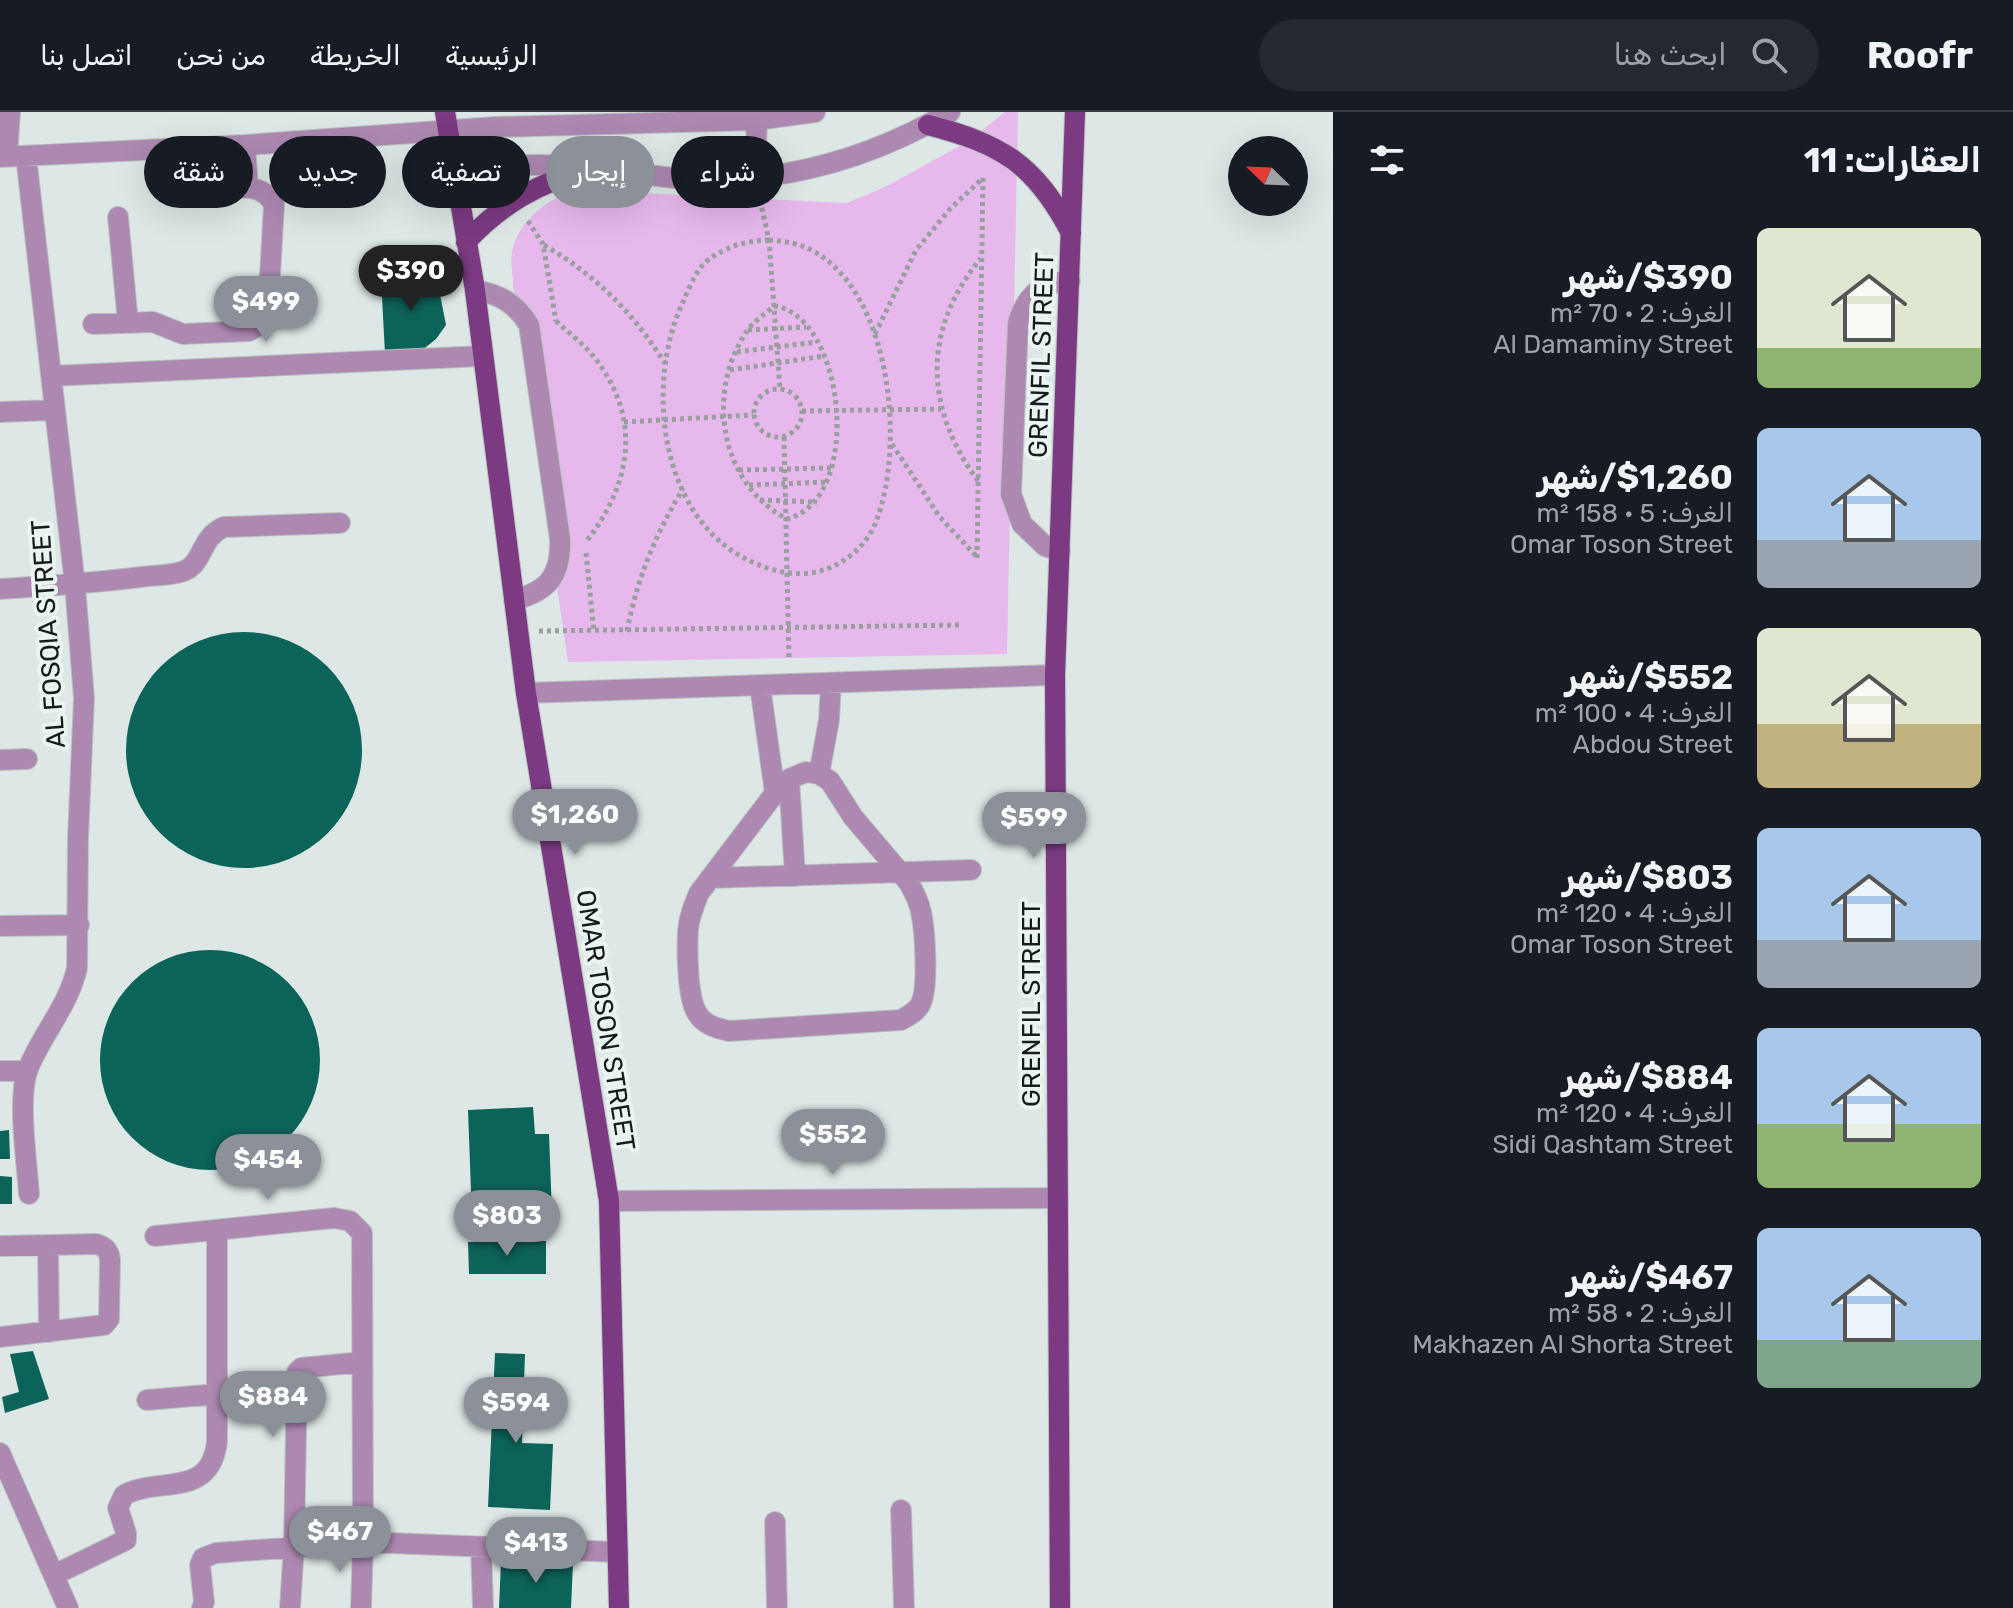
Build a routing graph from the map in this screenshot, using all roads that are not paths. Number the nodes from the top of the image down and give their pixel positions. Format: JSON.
{"nodes":[{"id":1,"x":10,"y":112,"type":"edge"},
{"id":2,"x":815,"y":112,"type":"edge"},
{"id":3,"x":950,"y":112,"type":"edge"},
{"id":4,"x":1075,"y":112,"type":"edge"},
{"id":5,"x":757,"y":120,"type":"junction"},
{"id":6,"x":446,"y":122,"type":"edge"},
{"id":7,"x":928,"y":125,"type":"junction"},
{"id":8,"x":756,"y":136,"type":"edge"},
{"id":9,"x":253,"y":144,"type":"edge"},
{"id":10,"x":144,"y":150,"type":"edge"},
{"id":11,"x":11,"y":157,"type":"edge"},
{"id":12,"x":784,"y":173,"type":"edge"},
{"id":13,"x":546,"y":183,"type":"edge"},
{"id":14,"x":253,"y":189,"type":"edge"},
{"id":15,"x":460,"y":208,"type":"edge"},
{"id":16,"x":118,"y":217,"type":"dead end"},
{"id":17,"x":1072,"y":235,"type":"junction"},
{"id":18,"x":466,"y":242,"type":"junction"},
{"id":19,"x":1070,"y":281,"type":"junction"},
{"id":20,"x":475,"y":290,"type":"junction"},
{"id":21,"x":128,"y":323,"type":"junction"},
{"id":22,"x":93,"y":324,"type":"dead end"},
{"id":23,"x":483,"y":356,"type":"junction"},
{"id":24,"x":51,"y":376,"type":"junction"},
{"id":25,"x":54,"y":410,"type":"junction"},
{"id":26,"x":0,"y":412,"type":"edge"},
{"id":27,"x":340,"y":523,"type":"dead end"},
{"id":28,"x":1060,"y":551,"type":"junction"},
{"id":29,"x":75,"y":585,"type":"junction"},
{"id":30,"x":0,"y":589,"type":"edge"},
{"id":31,"x":514,"y":600,"type":"junction"},
{"id":32,"x":1055,"y":675,"type":"junction"},
{"id":33,"x":831,"y":683,"type":"junction"},
{"id":34,"x":760,"y":686,"type":"junction"},
{"id":35,"x":526,"y":693,"type":"junction"},
{"id":36,"x":27,"y":759,"type":"dead end"},
{"id":37,"x":0,"y":760,"type":"edge"},
{"id":38,"x":819,"y":774,"type":"junction"},
{"id":39,"x":782,"y":786,"type":"junction"},
{"id":40,"x":971,"y":870,"type":"dead end"},
{"id":41,"x":900,"y":873,"type":"junction"},
{"id":42,"x":795,"y":876,"type":"junction"},
{"id":43,"x":710,"y":878,"type":"junction"},
{"id":44,"x":79,"y":925,"type":"junction"},
{"id":45,"x":0,"y":926,"type":"edge"},
{"id":46,"x":0,"y":1071,"type":"edge"},
{"id":47,"x":27,"y":1071,"type":"junction"},
{"id":48,"x":29,"y":1194,"type":"dead end"},
{"id":49,"x":1058,"y":1198,"type":"junction"},
{"id":50,"x":609,"y":1201,"type":"junction"},
{"id":51,"x":217,"y":1230,"type":"junction"},
{"id":52,"x":155,"y":1236,"type":"dead end"},
{"id":53,"x":48,"y":1245,"type":"junction"},
{"id":54,"x":0,"y":1246,"type":"edge"},
{"id":55,"x":49,"y":1332,"type":"junction"},
{"id":56,"x":0,"y":1337,"type":"edge"},
{"id":57,"x":362,"y":1362,"type":"junction"},
{"id":58,"x":217,"y":1394,"type":"junction"},
{"id":59,"x":147,"y":1400,"type":"dead end"},
{"id":60,"x":0,"y":1453,"type":"edge"},
{"id":61,"x":8,"y":1489,"type":"edge"},
{"id":62,"x":901,"y":1510,"type":"dead end"},
{"id":63,"x":775,"y":1522,"type":"dead end"},
{"id":64,"x":363,"y":1542,"type":"junction"},
{"id":65,"x":294,"y":1545,"type":"junction"},
{"id":66,"x":481,"y":1547,"type":"junction"},
{"id":67,"x":618,"y":1552,"type":"junction"},
{"id":68,"x":54,"y":1575,"type":"junction"},
{"id":69,"x":68,"y":1608,"type":"edge"},
{"id":70,"x":202,"y":1608,"type":"edge"},
{"id":71,"x":290,"y":1608,"type":"edge"},
{"id":72,"x":361,"y":1608,"type":"edge"},
{"id":73,"x":483,"y":1608,"type":"edge"},
{"id":74,"x":619,"y":1608,"type":"edge"},
{"id":75,"x":777,"y":1608,"type":"edge"},
{"id":76,"x":904,"y":1608,"type":"edge"},
{"id":77,"x":1060,"y":1608,"type":"edge"}],
"edges":[{"from":1,"to":11,"type":"street","name":"AL FOSQIA STREET"},
{"from":2,"to":5,"type":"street"},
{"from":3,"to":7,"type":"street"},
{"from":4,"to":17,"type":"main road","name":"GRENFIL STREET"},
{"from":5,"to":6,"type":"street"},
{"from":5,"to":8,"type":"street"},
{"from":6,"to":9,"type":"street"},
{"from":7,"to":12,"type":"street"},
{"from":7,"to":17,"type":"main road"},
{"from":10,"to":11,"type":"street"},
{"from":11,"to":24,"type":"street","name":"AL FOSQIA STREET"},
{"from":13,"to":18,"type":"main road"},
{"from":14,"to":21,"type":"street"},
{"from":15,"to":18,"type":"main road","name":"OMAR TOSON STREET"},
{"from":16,"to":21,"type":"street"},
{"from":17,"to":19,"type":"main road","name":"GRENFIL STREET"},
{"from":18,"to":20,"type":"main road","name":"OMAR TOSON STREET"},
{"from":19,"to":28,"type":"main road","name":"GRENFIL STREET"},
{"from":19,"to":28,"type":"street"},
{"from":20,"to":23,"type":"main road","name":"OMAR TOSON STREET"},
{"from":20,"to":31,"type":"street"},
{"from":21,"to":22,"type":"street"},
{"from":23,"to":24,"type":"street"},
{"from":23,"to":31,"type":"main road","name":"OMAR TOSON STREET"},
{"from":24,"to":25,"type":"street","name":"AL FOSQIA STREET"},
{"from":25,"to":26,"type":"street"},
{"from":25,"to":29,"type":"street","name":"AL FOSQIA STREET"},
{"from":27,"to":29,"type":"street"},
{"from":28,"to":32,"type":"main road","name":"GRENFIL STREET"},
{"from":29,"to":30,"type":"street"},
{"from":29,"to":44,"type":"street","name":"AL FOSQIA STREET"},
{"from":31,"to":35,"type":"main road","name":"OMAR TOSON STREET"},
{"from":32,"to":33,"type":"street"},
{"from":32,"to":49,"type":"main road","name":"GRENFIL STREET"},
{"from":33,"to":34,"type":"street"},
{"from":33,"to":38,"type":"street"},
{"from":34,"to":35,"type":"street"},
{"from":34,"to":39,"type":"street"},
{"from":35,"to":50,"type":"main road","name":"OMAR TOSON STREET"},
{"from":36,"to":37,"type":"street"},
{"from":38,"to":39,"type":"street"},
{"from":38,"to":41,"type":"street"},
{"from":39,"to":42,"type":"street"},
{"from":39,"to":43,"type":"street"},
{"from":40,"to":41,"type":"street"},
{"from":41,"to":42,"type":"street"},
{"from":41,"to":43,"type":"street"},
{"from":42,"to":43,"type":"street"},
{"from":44,"to":45,"type":"street"},
{"from":44,"to":47,"type":"street","name":"AL FOSQIA STREET"},
{"from":46,"to":47,"type":"street"},
{"from":47,"to":48,"type":"street","name":"AL FOSQIA STREET"},
{"from":49,"to":50,"type":"street"},
{"from":49,"to":77,"type":"main road","name":"GRENFIL STREET"},
{"from":50,"to":67,"type":"main road","name":"OMAR TOSON STREET"},
{"from":51,"to":52,"type":"street"},
{"from":51,"to":57,"type":"street"},
{"from":51,"to":58,"type":"street"},
{"from":53,"to":54,"type":"street"},
{"from":53,"to":55,"type":"street"},
{"from":53,"to":55,"type":"street"},
{"from":55,"to":56,"type":"street"},
{"from":57,"to":64,"type":"street"},
{"from":57,"to":65,"type":"street"},
{"from":58,"to":59,"type":"street"},
{"from":58,"to":68,"type":"street"},
{"from":60,"to":61,"type":"street"},
{"from":61,"to":68,"type":"street"},
{"from":62,"to":76,"type":"street"},
{"from":63,"to":75,"type":"street"},
{"from":64,"to":65,"type":"street"},
{"from":64,"to":66,"type":"street"},
{"from":64,"to":72,"type":"street"},
{"from":65,"to":70,"type":"street"},
{"from":65,"to":71,"type":"street"},
{"from":66,"to":67,"type":"street"},
{"from":66,"to":73,"type":"street"},
{"from":67,"to":74,"type":"main road","name":"OMAR TOSON STREET"},
{"from":68,"to":69,"type":"street"}]}
